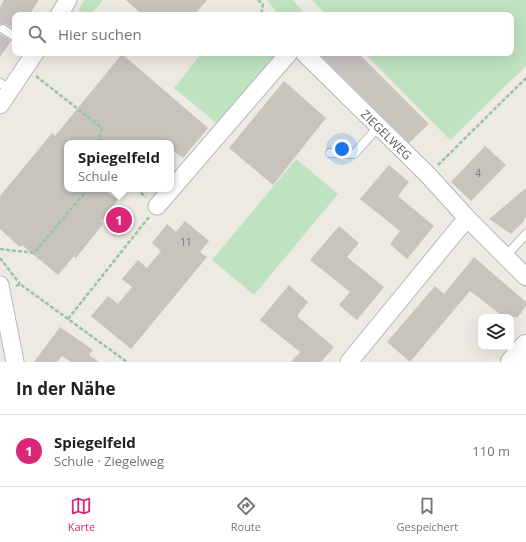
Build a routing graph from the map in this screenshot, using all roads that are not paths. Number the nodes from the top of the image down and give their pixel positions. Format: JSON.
{"nodes":[{"id":1,"x":68,"y":0,"type":"edge"},
{"id":2,"x":61,"y":12,"type":"edge"},
{"id":3,"x":3,"y":30,"type":"dead end"},
{"id":4,"x":12,"y":35,"type":"edge"},
{"id":5,"x":33,"y":56,"type":"edge"},
{"id":6,"x":286,"y":56,"type":"edge"},
{"id":7,"x":307,"y":56,"type":"edge"},
{"id":8,"x":5,"y":86,"type":"edge"},
{"id":9,"x":0,"y":105,"type":"edge"},
{"id":10,"x":379,"y":126,"type":"junction"},
{"id":11,"x":330,"y":153,"type":"dead end"},
{"id":12,"x":174,"y":186,"type":"edge"},
{"id":13,"x":169,"y":192,"type":"edge"},
{"id":14,"x":157,"y":206,"type":"road end"},
{"id":15,"x":467,"y":218,"type":"junction"},
{"id":16,"x":526,"y":234,"type":"edge"},
{"id":17,"x":506,"y":256,"type":"junction"},
{"id":18,"x":526,"y":277,"type":"edge"},
{"id":19,"x":2,"y":292,"type":"edge"},
{"id":20,"x":4,"y":323,"type":"edge"},
{"id":21,"x":526,"y":346,"type":"edge"},
{"id":22,"x":14,"y":362,"type":"edge"},
{"id":23,"x":349,"y":362,"type":"edge"},
{"id":24,"x":512,"y":362,"type":"edge"}],
"edges":[{"from":1,"to":2,"type":"street"},
{"from":3,"to":4,"type":"lane"},
{"from":5,"to":8,"type":"street"},
{"from":6,"to":12,"type":"street"},
{"from":7,"to":10,"type":"street","name":"ZIEGELWEG"},
{"from":8,"to":9,"type":"street"},
{"from":10,"to":11,"type":"lane"},
{"from":10,"to":15,"type":"street","name":"ZIEGELWEG"},
{"from":13,"to":14,"type":"street"},
{"from":15,"to":17,"type":"street","name":"ZIEGELWEG"},
{"from":15,"to":23,"type":"street"},
{"from":16,"to":17,"type":"lane"},
{"from":17,"to":18,"type":"street","name":"ZIEGELWEG"},
{"from":19,"to":20,"type":"street"},
{"from":20,"to":22,"type":"street"},
{"from":21,"to":24,"type":"main road"}]}
